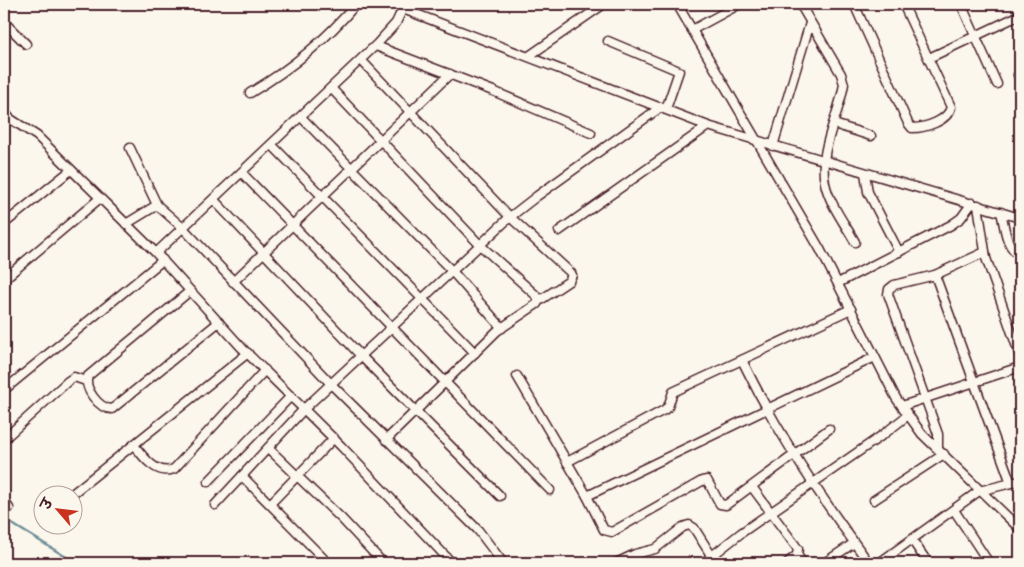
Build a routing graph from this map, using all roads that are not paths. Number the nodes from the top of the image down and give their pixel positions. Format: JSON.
{"nodes":[{"id":1,"x":356,"y":4,"type":"edge"},
{"id":2,"x":390,"y":4,"type":"edge"},
{"id":3,"x":604,"y":4,"type":"edge"},
{"id":4,"x":677,"y":4,"type":"edge"},
{"id":5,"x":740,"y":4,"type":"edge"},
{"id":6,"x":800,"y":4,"type":"edge"},
{"id":7,"x":854,"y":4,"type":"edge"},
{"id":8,"x":903,"y":4,"type":"edge"},
{"id":9,"x":961,"y":4,"type":"edge"},
{"id":10,"x":403,"y":8,"type":"junction"},
{"id":11,"x":1020,"y":15,"type":"edge"},
{"id":12,"x":4,"y":22,"type":"edge"},
{"id":13,"x":810,"y":23,"type":"junction"},
{"id":14,"x":692,"y":30,"type":"junction"},
{"id":15,"x":977,"y":36,"type":"junction"},
{"id":16,"x":608,"y":41,"type":"dead end"},
{"id":17,"x":26,"y":44,"type":"dead end"},
{"id":18,"x":376,"y":46,"type":"junction"},
{"id":19,"x":529,"y":56,"type":"junction"},
{"id":20,"x":929,"y":58,"type":"junction"},
{"id":21,"x":361,"y":60,"type":"junction"},
{"id":22,"x":450,"y":74,"type":"junction"},
{"id":23,"x":997,"y":84,"type":"dead end"},
{"id":24,"x":331,"y":88,"type":"junction"},
{"id":25,"x":250,"y":93,"type":"dead end"},
{"id":26,"x":663,"y":108,"type":"junction"},
{"id":27,"x":4,"y":110,"type":"edge"},
{"id":28,"x":410,"y":112,"type":"junction"},
{"id":29,"x":301,"y":117,"type":"junction"},
{"id":30,"x":9,"y":118,"type":"junction"},
{"id":31,"x":834,"y":124,"type":"junction"},
{"id":32,"x":4,"y":126,"type":"edge"},
{"id":33,"x":708,"y":126,"type":"junction"},
{"id":34,"x":591,"y":133,"type":"dead end"},
{"id":35,"x":871,"y":136,"type":"dead end"},
{"id":36,"x":382,"y":140,"type":"junction"},
{"id":37,"x":756,"y":141,"type":"junction"},
{"id":38,"x":272,"y":145,"type":"junction"},
{"id":39,"x":772,"y":146,"type":"junction"},
{"id":40,"x":130,"y":148,"type":"dead end"},
{"id":41,"x":824,"y":161,"type":"junction"},
{"id":42,"x":71,"y":170,"type":"junction"},
{"id":43,"x":352,"y":170,"type":"junction"},
{"id":44,"x":242,"y":173,"type":"junction"},
{"id":45,"x":865,"y":173,"type":"junction"},
{"id":46,"x":322,"y":196,"type":"junction"},
{"id":47,"x":99,"y":199,"type":"junction"},
{"id":48,"x":214,"y":200,"type":"junction"},
{"id":49,"x":975,"y":204,"type":"junction"},
{"id":50,"x":157,"y":205,"type":"junction"},
{"id":51,"x":1000,"y":212,"type":"junction"},
{"id":52,"x":510,"y":217,"type":"junction"},
{"id":53,"x":1020,"y":218,"type":"edge"},
{"id":54,"x":4,"y":224,"type":"edge"},
{"id":55,"x":126,"y":224,"type":"junction"},
{"id":56,"x":291,"y":224,"type":"junction"},
{"id":57,"x":183,"y":228,"type":"junction"},
{"id":58,"x":559,"y":231,"type":"dead end"},
{"id":59,"x":855,"y":242,"type":"dead end"},
{"id":60,"x":480,"y":245,"type":"junction"},
{"id":61,"x":264,"y":252,"type":"junction"},
{"id":62,"x":898,"y":252,"type":"junction"},
{"id":63,"x":984,"y":252,"type":"junction"},
{"id":64,"x":156,"y":253,"type":"junction"},
{"id":65,"x":1020,"y":255,"type":"edge"},
{"id":66,"x":163,"y":260,"type":"junction"},
{"id":67,"x":451,"y":270,"type":"junction"},
{"id":68,"x":935,"y":275,"type":"junction"},
{"id":69,"x":4,"y":279,"type":"edge"},
{"id":70,"x":233,"y":282,"type":"junction"},
{"id":71,"x":838,"y":283,"type":"junction"},
{"id":72,"x":190,"y":290,"type":"junction"},
{"id":73,"x":422,"y":299,"type":"junction"},
{"id":74,"x":539,"y":301,"type":"junction"},
{"id":75,"x":851,"y":309,"type":"junction"},
{"id":76,"x":219,"y":322,"type":"junction"},
{"id":77,"x":502,"y":328,"type":"junction"},
{"id":78,"x":392,"y":329,"type":"junction"},
{"id":79,"x":248,"y":353,"type":"junction"},
{"id":80,"x":475,"y":353,"type":"junction"},
{"id":81,"x":1020,"y":356,"type":"edge"},
{"id":82,"x":362,"y":357,"type":"junction"},
{"id":83,"x":875,"y":357,"type":"junction"},
{"id":84,"x":742,"y":360,"type":"junction"},
{"id":85,"x":1020,"y":367,"type":"edge"},
{"id":86,"x":265,"y":370,"type":"junction"},
{"id":87,"x":517,"y":376,"type":"dead end"},
{"id":88,"x":86,"y":381,"type":"junction"},
{"id":89,"x":973,"y":383,"type":"junction"},
{"id":90,"x":445,"y":384,"type":"junction"},
{"id":91,"x":332,"y":385,"type":"junction"},
{"id":92,"x":4,"y":390,"type":"edge"},
{"id":93,"x":291,"y":396,"type":"junction"},
{"id":94,"x":925,"y":398,"type":"junction"},
{"id":95,"x":902,"y":406,"type":"junction"},
{"id":96,"x":304,"y":409,"type":"junction"},
{"id":97,"x":766,"y":410,"type":"junction"},
{"id":98,"x":415,"y":412,"type":"junction"},
{"id":99,"x":908,"y":415,"type":"junction"},
{"id":100,"x":829,"y":429,"type":"dead end"},
{"id":101,"x":334,"y":438,"type":"junction"},
{"id":102,"x":4,"y":439,"type":"edge"},
{"id":103,"x":386,"y":440,"type":"junction"},
{"id":104,"x":134,"y":445,"type":"junction"},
{"id":105,"x":268,"y":448,"type":"junction"},
{"id":106,"x":941,"y":451,"type":"junction"},
{"id":107,"x":794,"y":455,"type":"junction"},
{"id":108,"x":567,"y":462,"type":"junction"},
{"id":109,"x":242,"y":476,"type":"junction"},
{"id":110,"x":299,"y":477,"type":"junction"},
{"id":111,"x":1020,"y":481,"type":"edge"},
{"id":112,"x":208,"y":482,"type":"dead end"},
{"id":113,"x":812,"y":483,"type":"junction"},
{"id":114,"x":1011,"y":483,"type":"junction"},
{"id":115,"x":82,"y":486,"type":"edge"},
{"id":116,"x":752,"y":487,"type":"junction"},
{"id":117,"x":550,"y":490,"type":"dead end"},
{"id":118,"x":980,"y":491,"type":"junction"},
{"id":119,"x":500,"y":496,"type":"dead end"},
{"id":120,"x":588,"y":496,"type":"junction"},
{"id":121,"x":874,"y":500,"type":"dead end"},
{"id":122,"x":270,"y":504,"type":"junction"},
{"id":123,"x":215,"y":505,"type":"dead end"},
{"id":124,"x":954,"y":510,"type":"junction"},
{"id":125,"x":770,"y":513,"type":"junction"},
{"id":126,"x":1020,"y":529,"type":"edge"},
{"id":127,"x":912,"y":540,"type":"junction"},
{"id":128,"x":854,"y":543,"type":"junction"},
{"id":129,"x":797,"y":555,"type":"junction"},
{"id":130,"x":714,"y":560,"type":"edge"},
{"id":131,"x":328,"y":563,"type":"edge"},
{"id":132,"x":383,"y":563,"type":"edge"},
{"id":133,"x":452,"y":563,"type":"edge"},
{"id":134,"x":503,"y":563,"type":"edge"},
{"id":135,"x":616,"y":563,"type":"edge"},
{"id":136,"x":703,"y":563,"type":"edge"},
{"id":137,"x":787,"y":563,"type":"edge"},
{"id":138,"x":803,"y":563,"type":"edge"},
{"id":139,"x":824,"y":563,"type":"edge"},
{"id":140,"x":868,"y":563,"type":"edge"},
{"id":141,"x":879,"y":563,"type":"edge"},
{"id":142,"x":928,"y":563,"type":"edge"},
{"id":143,"x":989,"y":563,"type":"edge"}],
"edges":[{"from":1,"to":25,"type":"street"},
{"from":2,"to":10,"type":"street"},
{"from":3,"to":19,"type":"street"},
{"from":4,"to":14,"type":"street"},
{"from":5,"to":14,"type":"street"},
{"from":6,"to":13,"type":"street"},
{"from":7,"to":20,"type":"street"},
{"from":8,"to":20,"type":"street"},
{"from":9,"to":15,"type":"street"},
{"from":10,"to":18,"type":"street"},
{"from":10,"to":19,"type":"street"},
{"from":11,"to":15,"type":"street"},
{"from":12,"to":17,"type":"street"},
{"from":13,"to":31,"type":"street"},
{"from":13,"to":39,"type":"street"},
{"from":14,"to":37,"type":"street"},
{"from":15,"to":20,"type":"street"},
{"from":15,"to":23,"type":"street"},
{"from":16,"to":26,"type":"street"},
{"from":18,"to":21,"type":"street"},
{"from":18,"to":22,"type":"street"},
{"from":19,"to":26,"type":"street"},
{"from":21,"to":24,"type":"street"},
{"from":21,"to":28,"type":"street"},
{"from":22,"to":28,"type":"street"},
{"from":22,"to":34,"type":"street"},
{"from":24,"to":29,"type":"street"},
{"from":24,"to":36,"type":"street"},
{"from":26,"to":33,"type":"street"},
{"from":26,"to":52,"type":"street"},
{"from":27,"to":30,"type":"street"},
{"from":28,"to":36,"type":"street"},
{"from":28,"to":52,"type":"street"},
{"from":29,"to":38,"type":"street"},
{"from":29,"to":43,"type":"street"},
{"from":30,"to":32,"type":"street"},
{"from":30,"to":42,"type":"street"},
{"from":31,"to":35,"type":"street"},
{"from":31,"to":41,"type":"street"},
{"from":33,"to":37,"type":"street"},
{"from":33,"to":58,"type":"street"},
{"from":36,"to":43,"type":"street"},
{"from":36,"to":60,"type":"street"},
{"from":37,"to":39,"type":"street"},
{"from":37,"to":71,"type":"street"},
{"from":38,"to":44,"type":"street"},
{"from":38,"to":46,"type":"street"},
{"from":39,"to":41,"type":"street"},
{"from":40,"to":50,"type":"street"},
{"from":41,"to":45,"type":"street"},
{"from":41,"to":59,"type":"street"},
{"from":42,"to":47,"type":"street"},
{"from":42,"to":54,"type":"street"},
{"from":43,"to":46,"type":"street"},
{"from":43,"to":67,"type":"street"},
{"from":44,"to":48,"type":"street"},
{"from":44,"to":56,"type":"street"},
{"from":45,"to":49,"type":"street"},
{"from":45,"to":62,"type":"street"},
{"from":46,"to":56,"type":"street"},
{"from":46,"to":73,"type":"street"},
{"from":47,"to":55,"type":"street"},
{"from":47,"to":69,"type":"street"},
{"from":48,"to":57,"type":"street"},
{"from":48,"to":61,"type":"street"},
{"from":49,"to":51,"type":"street"},
{"from":49,"to":62,"type":"street"},
{"from":49,"to":63,"type":"street"},
{"from":50,"to":55,"type":"street"},
{"from":50,"to":57,"type":"street"},
{"from":51,"to":53,"type":"street"},
{"from":51,"to":65,"type":"street"},
{"from":52,"to":60,"type":"street"},
{"from":52,"to":74,"type":"street"},
{"from":55,"to":64,"type":"street"},
{"from":56,"to":61,"type":"street"},
{"from":56,"to":78,"type":"street"},
{"from":57,"to":64,"type":"street"},
{"from":57,"to":70,"type":"street"},
{"from":60,"to":67,"type":"street"},
{"from":60,"to":74,"type":"street"},
{"from":61,"to":70,"type":"street"},
{"from":61,"to":82,"type":"street"},
{"from":62,"to":71,"type":"street"},
{"from":63,"to":68,"type":"street"},
{"from":63,"to":81,"type":"street"},
{"from":64,"to":66,"type":"street"},
{"from":66,"to":72,"type":"street"},
{"from":66,"to":92,"type":"street"},
{"from":67,"to":73,"type":"street"},
{"from":67,"to":77,"type":"street"},
{"from":68,"to":89,"type":"street"},
{"from":68,"to":94,"type":"street"},
{"from":70,"to":91,"type":"street"},
{"from":71,"to":75,"type":"street"},
{"from":72,"to":76,"type":"street"},
{"from":72,"to":88,"type":"street"},
{"from":73,"to":78,"type":"street"},
{"from":73,"to":80,"type":"street"},
{"from":74,"to":77,"type":"street"},
{"from":75,"to":83,"type":"street"},
{"from":75,"to":84,"type":"street"},
{"from":76,"to":79,"type":"street"},
{"from":76,"to":88,"type":"street"},
{"from":77,"to":80,"type":"street"},
{"from":78,"to":82,"type":"street"},
{"from":78,"to":90,"type":"street"},
{"from":79,"to":86,"type":"street"},
{"from":79,"to":104,"type":"street"},
{"from":80,"to":90,"type":"street"},
{"from":82,"to":91,"type":"street"},
{"from":82,"to":98,"type":"street"},
{"from":83,"to":95,"type":"street"},
{"from":83,"to":97,"type":"street"},
{"from":84,"to":97,"type":"street"},
{"from":84,"to":108,"type":"street"},
{"from":85,"to":89,"type":"street"},
{"from":86,"to":93,"type":"street"},
{"from":86,"to":104,"type":"street"},
{"from":87,"to":108,"type":"street"},
{"from":88,"to":102,"type":"street"},
{"from":89,"to":94,"type":"street"},
{"from":89,"to":114,"type":"street"},
{"from":90,"to":98,"type":"street"},
{"from":90,"to":117,"type":"street"},
{"from":91,"to":96,"type":"street"},
{"from":91,"to":103,"type":"street"},
{"from":93,"to":96,"type":"street"},
{"from":93,"to":112,"type":"street"},
{"from":94,"to":95,"type":"street"},
{"from":94,"to":106,"type":"street"},
{"from":95,"to":99,"type":"street"},
{"from":96,"to":101,"type":"street"},
{"from":96,"to":105,"type":"street"},
{"from":97,"to":107,"type":"street"},
{"from":97,"to":120,"type":"street"},
{"from":98,"to":103,"type":"street"},
{"from":98,"to":119,"type":"street"},
{"from":99,"to":106,"type":"street"},
{"from":99,"to":113,"type":"street"},
{"from":100,"to":107,"type":"street"},
{"from":101,"to":110,"type":"street"},
{"from":101,"to":133,"type":"street"},
{"from":103,"to":134,"type":"street"},
{"from":104,"to":115,"type":"street"},
{"from":105,"to":109,"type":"street"},
{"from":105,"to":110,"type":"street"},
{"from":106,"to":118,"type":"street"},
{"from":106,"to":121,"type":"street"},
{"from":107,"to":113,"type":"street"},
{"from":107,"to":116,"type":"street"},
{"from":108,"to":120,"type":"street"},
{"from":109,"to":122,"type":"street"},
{"from":109,"to":123,"type":"street"},
{"from":110,"to":122,"type":"street"},
{"from":110,"to":132,"type":"street"},
{"from":111,"to":114,"type":"street"},
{"from":113,"to":125,"type":"street"},
{"from":113,"to":128,"type":"street"},
{"from":114,"to":118,"type":"street"},
{"from":116,"to":120,"type":"street"},
{"from":116,"to":125,"type":"street"},
{"from":118,"to":124,"type":"street"},
{"from":118,"to":126,"type":"street"},
{"from":122,"to":131,"type":"street"},
{"from":124,"to":127,"type":"street"},
{"from":124,"to":143,"type":"street"},
{"from":125,"to":129,"type":"street"},
{"from":125,"to":130,"type":"street"},
{"from":127,"to":141,"type":"street"},
{"from":127,"to":142,"type":"street"},
{"from":128,"to":139,"type":"street"},
{"from":128,"to":140,"type":"street"},
{"from":129,"to":137,"type":"street"},
{"from":129,"to":138,"type":"street"},
{"from":130,"to":135,"type":"street"},
{"from":130,"to":136,"type":"street"}]}
